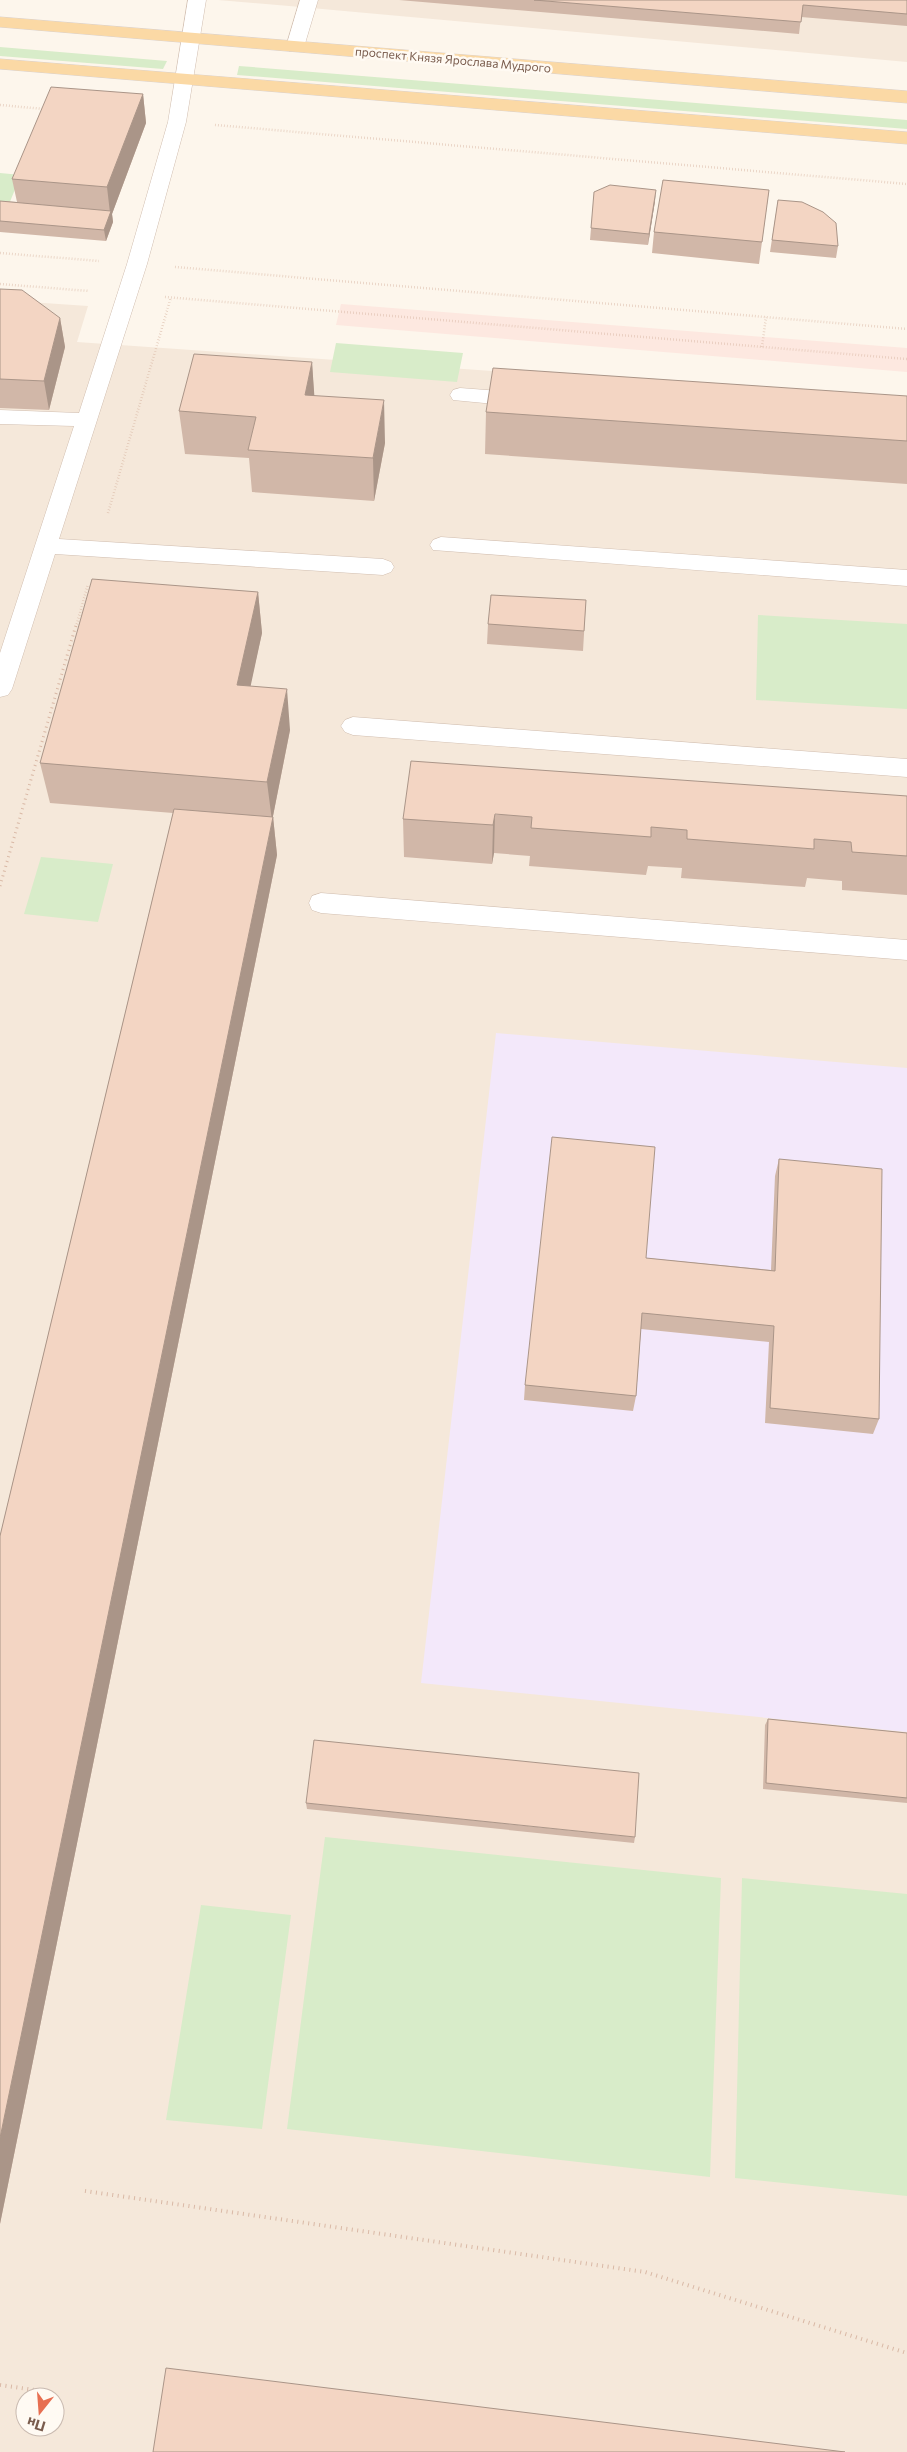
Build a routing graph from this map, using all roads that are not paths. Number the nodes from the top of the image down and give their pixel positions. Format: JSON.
{"nodes":[{"id":1,"x":197,"y":0,"type":"edge"},
{"id":2,"x":309,"y":0,"type":"edge"},
{"id":3,"x":0,"y":22,"type":"edge"},
{"id":4,"x":192,"y":38,"type":"junction"},
{"id":5,"x":295,"y":47,"type":"junction"},
{"id":6,"x":0,"y":64,"type":"edge"},
{"id":7,"x":184,"y":79,"type":"junction"},
{"id":8,"x":907,"y":97,"type":"edge"},
{"id":9,"x":907,"y":138,"type":"edge"},
{"id":10,"x":460,"y":395,"type":"dead end"},
{"id":11,"x":549,"y":402,"type":"edge"},
{"id":12,"x":0,"y":417,"type":"edge"},
{"id":13,"x":87,"y":420,"type":"junction"},
{"id":14,"x":441,"y":544,"type":"dead end"},
{"id":15,"x":46,"y":546,"type":"junction"},
{"id":16,"x":383,"y":567,"type":"dead end"},
{"id":17,"x":907,"y":578,"type":"edge"},
{"id":18,"x":0,"y":689,"type":"edge"},
{"id":19,"x":353,"y":726,"type":"dead end"},
{"id":20,"x":907,"y":768,"type":"edge"},
{"id":21,"x":321,"y":903,"type":"dead end"},
{"id":22,"x":907,"y":950,"type":"edge"}],
"edges":[{"from":1,"to":4,"type":"street"},
{"from":2,"to":5,"type":"street"},
{"from":3,"to":4,"type":"main road","name":"проспект Князя Ярослава Мудрого"},
{"from":4,"to":5,"type":"main road","name":"проспект Князя Ярослава Мудрого"},
{"from":4,"to":7,"type":"street"},
{"from":5,"to":8,"type":"main road","name":"проспект Князя Ярослава Мудрого"},
{"from":6,"to":7,"type":"main road"},
{"from":7,"to":9,"type":"main road"},
{"from":7,"to":13,"type":"street"},
{"from":10,"to":11,"type":"street"},
{"from":12,"to":13,"type":"street"},
{"from":13,"to":15,"type":"street"},
{"from":14,"to":17,"type":"street"},
{"from":15,"to":16,"type":"street"},
{"from":15,"to":18,"type":"street"},
{"from":19,"to":20,"type":"street"},
{"from":21,"to":22,"type":"street"}]}
